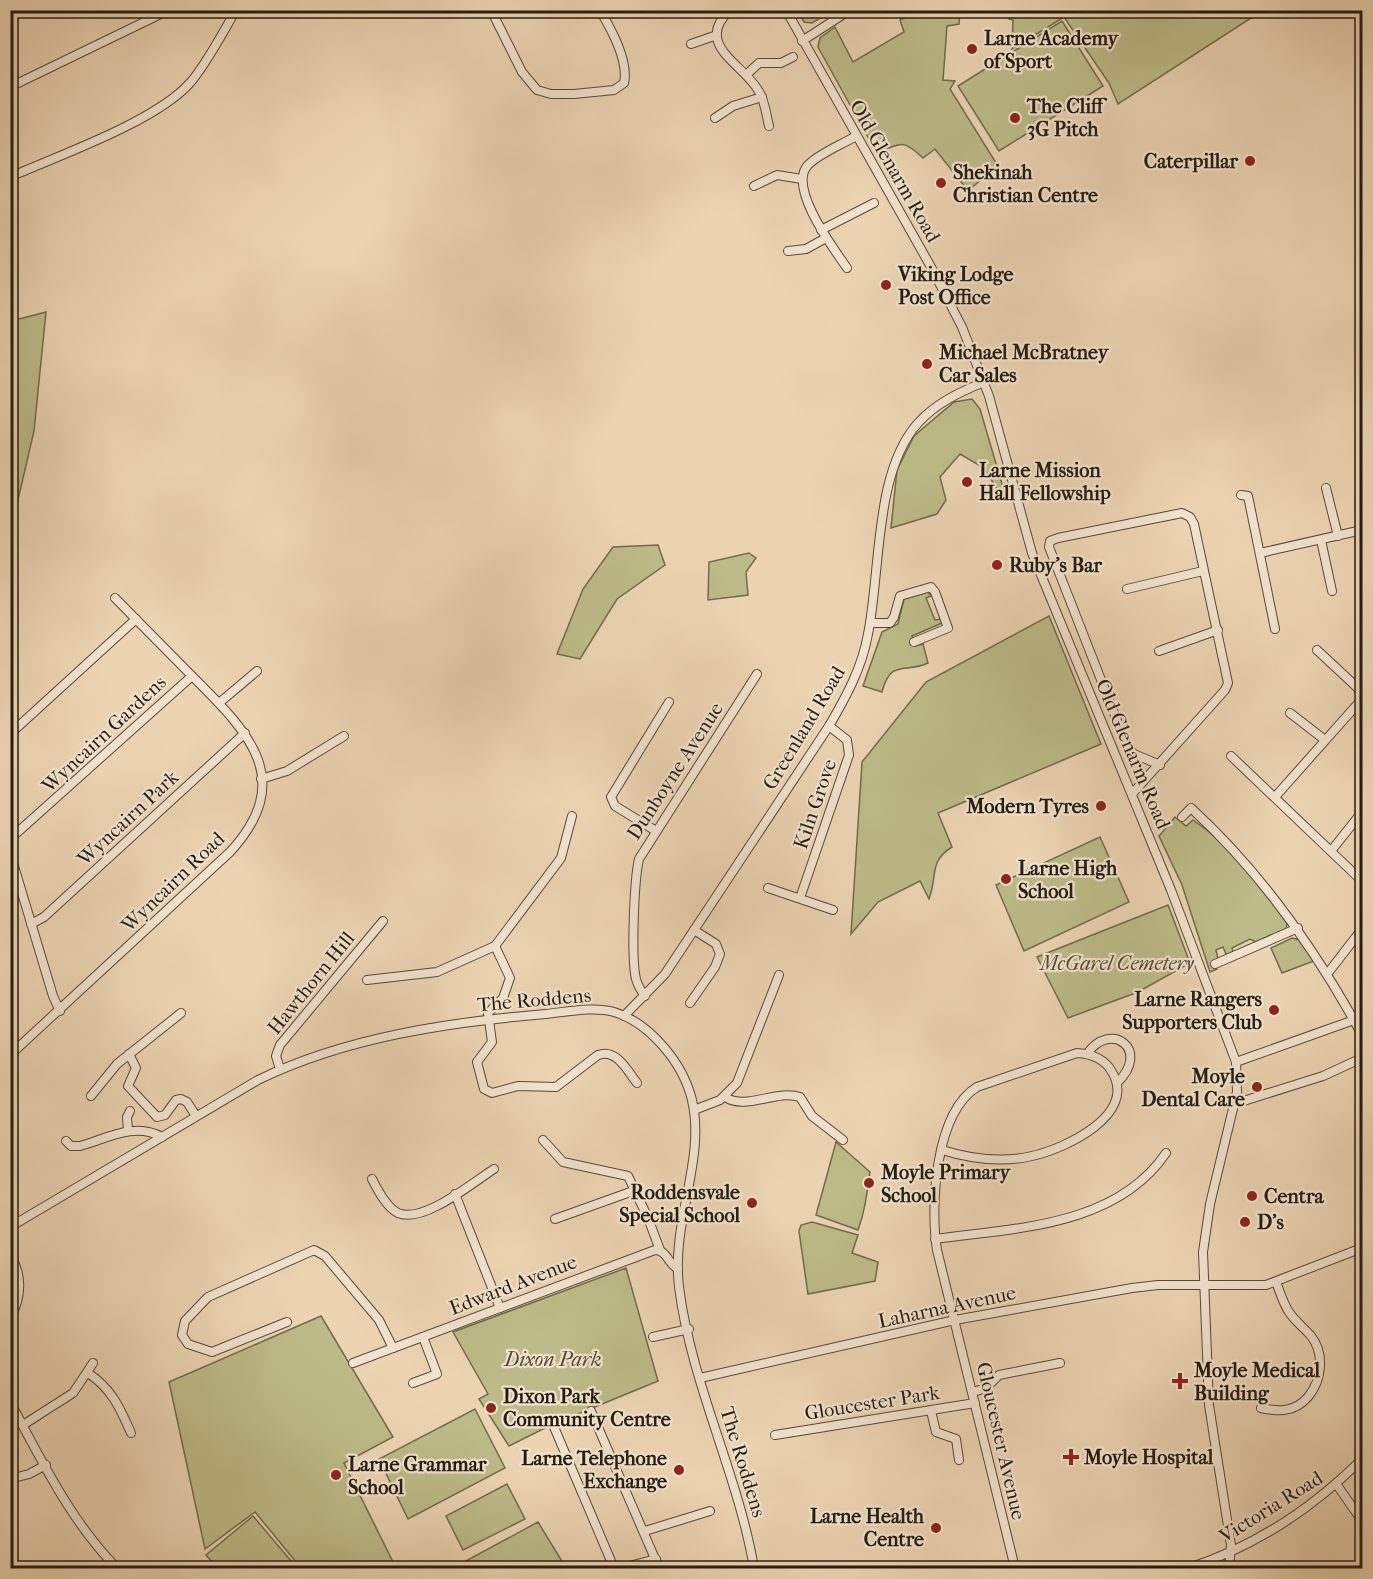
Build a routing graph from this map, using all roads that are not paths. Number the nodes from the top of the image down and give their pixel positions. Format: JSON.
{"nodes":[{"id":1,"x":169,"y":10,"type":"edge"},
{"id":2,"x":236,"y":10,"type":"edge"},
{"id":3,"x":491,"y":10,"type":"edge"},
{"id":4,"x":600,"y":10,"type":"edge"},
{"id":5,"x":730,"y":10,"type":"edge"},
{"id":6,"x":786,"y":10,"type":"edge"},
{"id":7,"x":850,"y":10,"type":"edge"},
{"id":8,"x":717,"y":35,"type":"junction"},
{"id":9,"x":802,"y":41,"type":"junction"},
{"id":10,"x":691,"y":44,"type":"dead end"},
{"id":11,"x":793,"y":57,"type":"dead end"},
{"id":12,"x":746,"y":75,"type":"junction"},
{"id":13,"x":10,"y":87,"type":"edge"},
{"id":14,"x":762,"y":97,"type":"junction"},
{"id":15,"x":715,"y":118,"type":"dead end"},
{"id":16,"x":769,"y":126,"type":"dead end"},
{"id":17,"x":856,"y":136,"type":"junction"},
{"id":18,"x":10,"y":177,"type":"edge"},
{"id":19,"x":802,"y":179,"type":"junction"},
{"id":20,"x":754,"y":186,"type":"dead end"},
{"id":21,"x":874,"y":203,"type":"dead end"},
{"id":22,"x":821,"y":230,"type":"junction"},
{"id":23,"x":826,"y":238,"type":"junction"},
{"id":24,"x":788,"y":251,"type":"dead end"},
{"id":25,"x":847,"y":268,"type":"dead end"},
{"id":26,"x":984,"y":382,"type":"junction"},
{"id":27,"x":1326,"y":488,"type":"dead end"},
{"id":28,"x":1241,"y":495,"type":"dead end"},
{"id":29,"x":1362,"y":530,"type":"edge"},
{"id":30,"x":1338,"y":536,"type":"junction"},
{"id":31,"x":1321,"y":540,"type":"junction"},
{"id":32,"x":1260,"y":553,"type":"junction"},
{"id":33,"x":1203,"y":571,"type":"junction"},
{"id":34,"x":1127,"y":589,"type":"dead end"},
{"id":35,"x":1332,"y":591,"type":"dead end"},
{"id":36,"x":115,"y":598,"type":"dead end"},
{"id":37,"x":136,"y":619,"type":"junction"},
{"id":38,"x":870,"y":623,"type":"junction"},
{"id":39,"x":1275,"y":629,"type":"dead end"},
{"id":40,"x":1218,"y":630,"type":"junction"},
{"id":41,"x":914,"y":642,"type":"dead end"},
{"id":42,"x":1317,"y":650,"type":"dead end"},
{"id":43,"x":1159,"y":651,"type":"dead end"},
{"id":44,"x":257,"y":671,"type":"dead end"},
{"id":45,"x":757,"y":674,"type":"dead end"},
{"id":46,"x":192,"y":676,"type":"junction"},
{"id":47,"x":1362,"y":692,"type":"edge"},
{"id":48,"x":1362,"y":699,"type":"edge"},
{"id":49,"x":669,"y":702,"type":"dead end"},
{"id":50,"x":219,"y":703,"type":"junction"},
{"id":51,"x":1290,"y":713,"type":"dead end"},
{"id":52,"x":829,"y":726,"type":"junction"},
{"id":53,"x":245,"y":733,"type":"junction"},
{"id":54,"x":10,"y":734,"type":"edge"},
{"id":55,"x":344,"y":736,"type":"dead end"},
{"id":56,"x":1325,"y":740,"type":"junction"},
{"id":57,"x":1231,"y":756,"type":"dead end"},
{"id":58,"x":1160,"y":765,"type":"junction"},
{"id":59,"x":261,"y":778,"type":"junction"},
{"id":60,"x":1132,"y":794,"type":"junction"},
{"id":61,"x":1275,"y":797,"type":"junction"},
{"id":62,"x":1362,"y":812,"type":"edge"},
{"id":63,"x":572,"y":816,"type":"dead end"},
{"id":64,"x":1182,"y":817,"type":"dead end"},
{"id":65,"x":656,"y":831,"type":"junction"},
{"id":66,"x":10,"y":839,"type":"edge"},
{"id":67,"x":1331,"y":851,"type":"junction"},
{"id":68,"x":10,"y":853,"type":"edge"},
{"id":69,"x":1362,"y":881,"type":"edge"},
{"id":70,"x":768,"y":888,"type":"dead end"},
{"id":71,"x":800,"y":898,"type":"junction"},
{"id":72,"x":833,"y":910,"type":"dead end"},
{"id":73,"x":383,"y":921,"type":"dead end"},
{"id":74,"x":31,"y":924,"type":"junction"},
{"id":75,"x":1298,"y":928,"type":"junction"},
{"id":76,"x":1362,"y":929,"type":"edge"},
{"id":77,"x":694,"y":930,"type":"junction"},
{"id":78,"x":495,"y":946,"type":"junction"},
{"id":79,"x":1215,"y":964,"type":"dead end"},
{"id":80,"x":1328,"y":973,"type":"junction"},
{"id":81,"x":779,"y":975,"type":"dead end"},
{"id":82,"x":367,"y":980,"type":"dead end"},
{"id":83,"x":645,"y":996,"type":"junction"},
{"id":84,"x":690,"y":1003,"type":"dead end"},
{"id":85,"x":60,"y":1011,"type":"junction"},
{"id":86,"x":180,"y":1017,"type":"dead end"},
{"id":87,"x":624,"y":1017,"type":"junction"},
{"id":88,"x":490,"y":1019,"type":"junction"},
{"id":89,"x":1354,"y":1020,"type":"junction"},
{"id":90,"x":1362,"y":1035,"type":"edge"},
{"id":91,"x":129,"y":1054,"type":"junction"},
{"id":92,"x":1087,"y":1054,"type":"junction"},
{"id":93,"x":10,"y":1055,"type":"edge"},
{"id":94,"x":1362,"y":1058,"type":"edge"},
{"id":95,"x":1236,"y":1062,"type":"junction"},
{"id":96,"x":280,"y":1069,"type":"junction"},
{"id":97,"x":637,"y":1083,"type":"dead end"},
{"id":98,"x":1117,"y":1083,"type":"junction"},
{"id":99,"x":85,"y":1086,"type":"dead end"},
{"id":100,"x":724,"y":1097,"type":"junction"},
{"id":101,"x":1234,"y":1104,"type":"junction"},
{"id":102,"x":694,"y":1110,"type":"junction"},
{"id":103,"x":130,"y":1111,"type":"dead end"},
{"id":104,"x":196,"y":1116,"type":"junction"},
{"id":105,"x":128,"y":1131,"type":"junction"},
{"id":106,"x":162,"y":1137,"type":"junction"},
{"id":107,"x":543,"y":1140,"type":"dead end"},
{"id":108,"x":843,"y":1140,"type":"dead end"},
{"id":109,"x":66,"y":1141,"type":"dead end"},
{"id":110,"x":942,"y":1150,"type":"junction"},
{"id":111,"x":1166,"y":1153,"type":"dead end"},
{"id":112,"x":494,"y":1169,"type":"dead end"},
{"id":113,"x":372,"y":1179,"type":"dead end"},
{"id":114,"x":636,"y":1190,"type":"junction"},
{"id":115,"x":455,"y":1194,"type":"junction"},
{"id":116,"x":555,"y":1220,"type":"dead end"},
{"id":117,"x":10,"y":1227,"type":"edge"},
{"id":118,"x":935,"y":1239,"type":"junction"},
{"id":119,"x":1362,"y":1248,"type":"edge"},
{"id":120,"x":660,"y":1250,"type":"junction"},
{"id":121,"x":10,"y":1254,"type":"edge"},
{"id":122,"x":678,"y":1269,"type":"junction"},
{"id":123,"x":1276,"y":1282,"type":"junction"},
{"id":124,"x":1203,"y":1286,"type":"junction"},
{"id":125,"x":500,"y":1308,"type":"junction"},
{"id":126,"x":10,"y":1319,"type":"edge"},
{"id":127,"x":955,"y":1320,"type":"junction"},
{"id":128,"x":287,"y":1322,"type":"dead end"},
{"id":129,"x":688,"y":1329,"type":"junction"},
{"id":130,"x":423,"y":1337,"type":"junction"},
{"id":131,"x":653,"y":1337,"type":"dead end"},
{"id":132,"x":393,"y":1348,"type":"junction"},
{"id":133,"x":93,"y":1363,"type":"dead end"},
{"id":134,"x":353,"y":1363,"type":"dead end"},
{"id":135,"x":1060,"y":1363,"type":"dead end"},
{"id":136,"x":88,"y":1373,"type":"junction"},
{"id":137,"x":700,"y":1378,"type":"junction"},
{"id":138,"x":413,"y":1383,"type":"dead end"},
{"id":139,"x":973,"y":1392,"type":"junction"},
{"id":140,"x":10,"y":1402,"type":"edge"},
{"id":141,"x":975,"y":1403,"type":"junction"},
{"id":142,"x":1261,"y":1408,"type":"dead end"},
{"id":143,"x":591,"y":1411,"type":"dead end"},
{"id":144,"x":930,"y":1411,"type":"junction"},
{"id":145,"x":23,"y":1425,"type":"junction"},
{"id":146,"x":554,"y":1427,"type":"dead end"},
{"id":147,"x":131,"y":1433,"type":"dead end"},
{"id":148,"x":775,"y":1435,"type":"dead end"},
{"id":149,"x":1362,"y":1459,"type":"edge"},
{"id":150,"x":959,"y":1460,"type":"dead end"},
{"id":151,"x":46,"y":1465,"type":"junction"},
{"id":152,"x":10,"y":1479,"type":"edge"},
{"id":153,"x":1337,"y":1485,"type":"junction"},
{"id":154,"x":710,"y":1511,"type":"dead end"},
{"id":155,"x":1362,"y":1521,"type":"edge"},
{"id":156,"x":645,"y":1531,"type":"junction"},
{"id":157,"x":1230,"y":1555,"type":"junction"},
{"id":158,"x":656,"y":1559,"type":"junction"},
{"id":159,"x":1208,"y":1562,"type":"junction"},
{"id":160,"x":117,"y":1569,"type":"edge"},
{"id":161,"x":614,"y":1569,"type":"edge"},
{"id":162,"x":622,"y":1569,"type":"edge"},
{"id":163,"x":659,"y":1569,"type":"edge"},
{"id":164,"x":754,"y":1569,"type":"edge"},
{"id":165,"x":1015,"y":1569,"type":"edge"},
{"id":166,"x":1189,"y":1569,"type":"edge"},
{"id":167,"x":1215,"y":1569,"type":"edge"},
{"id":168,"x":1229,"y":1569,"type":"edge"}],
"edges":[{"from":1,"to":13,"type":"street"},
{"from":2,"to":18,"type":"street"},
{"from":3,"to":4,"type":"street"},
{"from":5,"to":8,"type":"street"},
{"from":6,"to":9,"type":"street","name":"Old Glenarm Road"},
{"from":7,"to":9,"type":"street"},
{"from":8,"to":10,"type":"street"},
{"from":8,"to":12,"type":"street"},
{"from":9,"to":17,"type":"street","name":"Old Glenarm Road"},
{"from":11,"to":12,"type":"street"},
{"from":12,"to":14,"type":"street"},
{"from":14,"to":15,"type":"street"},
{"from":14,"to":16,"type":"street"},
{"from":17,"to":19,"type":"street"},
{"from":17,"to":26,"type":"street","name":"Old Glenarm Road"},
{"from":19,"to":20,"type":"street"},
{"from":19,"to":22,"type":"street"},
{"from":21,"to":22,"type":"street"},
{"from":22,"to":23,"type":"street"},
{"from":23,"to":24,"type":"street"},
{"from":23,"to":25,"type":"street"},
{"from":26,"to":38,"type":"street","name":"Greenland Road"},
{"from":26,"to":60,"type":"street","name":"Old Glenarm Road"},
{"from":27,"to":30,"type":"street"},
{"from":28,"to":32,"type":"street"},
{"from":29,"to":30,"type":"street"},
{"from":30,"to":31,"type":"street"},
{"from":31,"to":32,"type":"street"},
{"from":31,"to":35,"type":"street"},
{"from":32,"to":39,"type":"street"},
{"from":33,"to":34,"type":"street"},
{"from":33,"to":40,"type":"street"},
{"from":33,"to":58,"type":"street"},
{"from":36,"to":37,"type":"street","name":"Wyncairn Road"},
{"from":37,"to":46,"type":"street","name":"Wyncairn Road"},
{"from":37,"to":54,"type":"street"},
{"from":38,"to":41,"type":"street"},
{"from":38,"to":52,"type":"street","name":"Greenland Road"},
{"from":40,"to":43,"type":"street"},
{"from":40,"to":58,"type":"street"},
{"from":42,"to":47,"type":"street"},
{"from":44,"to":50,"type":"street"},
{"from":45,"to":65,"type":"street","name":"Dunboyne Avenue"},
{"from":46,"to":50,"type":"street","name":"Wyncairn Road"},
{"from":46,"to":66,"type":"street","name":"Wyncairn Gardens"},
{"from":48,"to":56,"type":"street"},
{"from":49,"to":65,"type":"street"},
{"from":50,"to":53,"type":"street","name":"Wyncairn Road"},
{"from":51,"to":56,"type":"street"},
{"from":52,"to":71,"type":"street","name":"Kiln Grove"},
{"from":52,"to":77,"type":"street","name":"Greenland Road"},
{"from":53,"to":59,"type":"street","name":"Wyncairn Road"},
{"from":53,"to":74,"type":"street","name":"Wyncairn Park"},
{"from":55,"to":59,"type":"street"},
{"from":56,"to":61,"type":"street"},
{"from":57,"to":61,"type":"street"},
{"from":58,"to":60,"type":"street"},
{"from":59,"to":85,"type":"street","name":"Wyncairn Road"},
{"from":60,"to":95,"type":"street","name":"Old Glenarm Road"},
{"from":61,"to":67,"type":"street"},
{"from":62,"to":67,"type":"street"},
{"from":63,"to":78,"type":"street"},
{"from":64,"to":75,"type":"street"},
{"from":65,"to":83,"type":"street","name":"Dunboyne Avenue"},
{"from":67,"to":69,"type":"street"},
{"from":68,"to":74,"type":"street"},
{"from":70,"to":71,"type":"street"},
{"from":71,"to":72,"type":"street"},
{"from":73,"to":96,"type":"street","name":"Hawthorn Hill"},
{"from":74,"to":85,"type":"street"},
{"from":75,"to":79,"type":"street"},
{"from":75,"to":80,"type":"street"},
{"from":76,"to":80,"type":"street"},
{"from":77,"to":83,"type":"street","name":"Greenland Road"},
{"from":77,"to":84,"type":"street"},
{"from":78,"to":82,"type":"street"},
{"from":78,"to":88,"type":"street"},
{"from":80,"to":89,"type":"street"},
{"from":81,"to":100,"type":"street"},
{"from":83,"to":87,"type":"street","name":"Greenland Road"},
{"from":85,"to":93,"type":"street","name":"Wyncairn Road"},
{"from":86,"to":91,"type":"street"},
{"from":87,"to":88,"type":"street","name":"The Roddens"},
{"from":87,"to":102,"type":"street","name":"The Roddens"},
{"from":88,"to":96,"type":"street","name":"The Roddens"},
{"from":88,"to":97,"type":"street"},
{"from":89,"to":90,"type":"street"},
{"from":89,"to":95,"type":"street"},
{"from":91,"to":99,"type":"street"},
{"from":91,"to":104,"type":"street"},
{"from":92,"to":98,"type":"street"},
{"from":92,"to":98,"type":"street"},
{"from":92,"to":110,"type":"street","name":"Gloucester Avenue"},
{"from":94,"to":101,"type":"street"},
{"from":95,"to":101,"type":"street","name":"Old Glenarm Road"},
{"from":96,"to":104,"type":"street","name":"The Roddens"},
{"from":98,"to":110,"type":"street"},
{"from":100,"to":102,"type":"street"},
{"from":100,"to":108,"type":"street"},
{"from":101,"to":124,"type":"street","name":"Old Glenarm Road"},
{"from":102,"to":122,"type":"street","name":"The Roddens"},
{"from":103,"to":105,"type":"street"},
{"from":104,"to":106,"type":"street","name":"The Roddens"},
{"from":105,"to":106,"type":"street"},
{"from":105,"to":109,"type":"street"},
{"from":106,"to":117,"type":"street","name":"The Roddens"},
{"from":107,"to":114,"type":"street"},
{"from":110,"to":118,"type":"street","name":"Gloucester Avenue"},
{"from":111,"to":118,"type":"street"},
{"from":112,"to":115,"type":"street"},
{"from":113,"to":115,"type":"street"},
{"from":114,"to":116,"type":"street"},
{"from":114,"to":120,"type":"street"},
{"from":115,"to":125,"type":"street"},
{"from":118,"to":127,"type":"street","name":"Gloucester Avenue"},
{"from":119,"to":123,"type":"street","name":"Laharna Avenue"},
{"from":120,"to":122,"type":"street"},
{"from":120,"to":125,"type":"street","name":"Edward Avenue"},
{"from":121,"to":126,"type":"street"},
{"from":122,"to":129,"type":"street","name":"The Roddens"},
{"from":123,"to":124,"type":"street","name":"Laharna Avenue"},
{"from":123,"to":142,"type":"street"},
{"from":124,"to":127,"type":"street","name":"Laharna Avenue"},
{"from":124,"to":157,"type":"street","name":"Old Glenarm Road"},
{"from":125,"to":130,"type":"street","name":"Edward Avenue"},
{"from":127,"to":137,"type":"street","name":"Laharna Avenue"},
{"from":127,"to":139,"type":"street","name":"Gloucester Avenue"},
{"from":128,"to":132,"type":"street"},
{"from":129,"to":131,"type":"street"},
{"from":129,"to":137,"type":"street","name":"The Roddens"},
{"from":130,"to":132,"type":"street","name":"Edward Avenue"},
{"from":130,"to":138,"type":"street"},
{"from":132,"to":134,"type":"street","name":"Edward Avenue"},
{"from":133,"to":136,"type":"street"},
{"from":135,"to":139,"type":"street"},
{"from":136,"to":145,"type":"street"},
{"from":136,"to":147,"type":"street"},
{"from":137,"to":164,"type":"street","name":"The Roddens"},
{"from":139,"to":141,"type":"street","name":"Gloucester Avenue"},
{"from":140,"to":145,"type":"street"},
{"from":141,"to":144,"type":"street","name":"Gloucester Park"},
{"from":141,"to":165,"type":"street","name":"Gloucester Avenue"},
{"from":143,"to":156,"type":"street"},
{"from":144,"to":148,"type":"street","name":"Gloucester Park"},
{"from":144,"to":150,"type":"street"},
{"from":145,"to":151,"type":"street"},
{"from":146,"to":161,"type":"street"},
{"from":149,"to":153,"type":"street","name":"Victoria Road"},
{"from":151,"to":152,"type":"street"},
{"from":151,"to":160,"type":"street"},
{"from":153,"to":155,"type":"street"},
{"from":153,"to":157,"type":"street","name":"Victoria Road"},
{"from":154,"to":156,"type":"street"},
{"from":156,"to":158,"type":"street"},
{"from":157,"to":159,"type":"street","name":"Victoria Road"},
{"from":157,"to":168,"type":"street","name":"Old Glenarm Road"},
{"from":158,"to":162,"type":"street"},
{"from":158,"to":163,"type":"street"},
{"from":159,"to":166,"type":"street","name":"Victoria Road"},
{"from":159,"to":167,"type":"street"}]}
